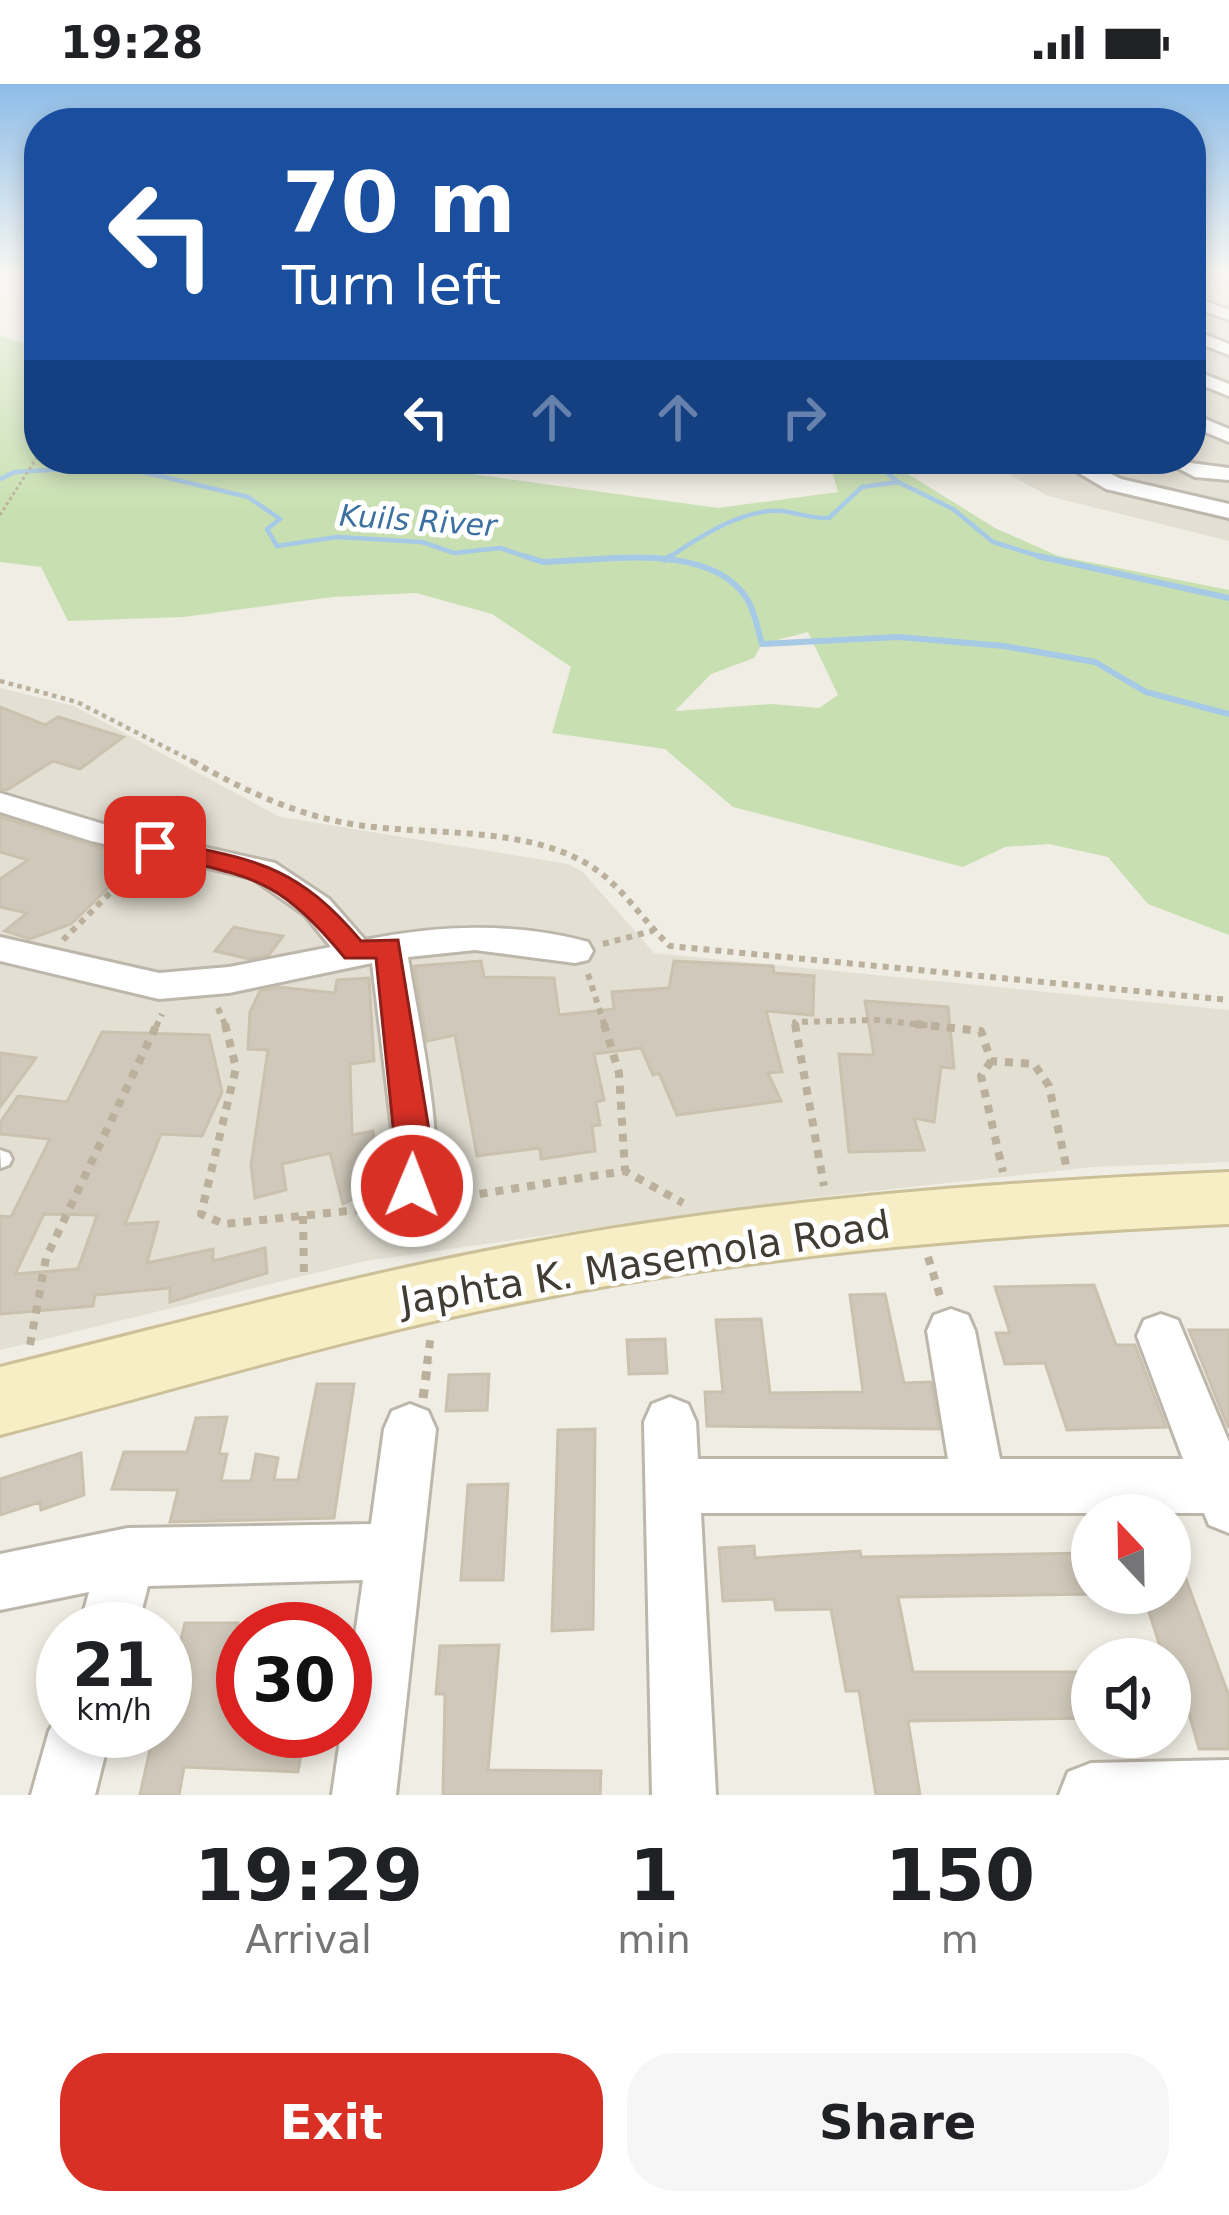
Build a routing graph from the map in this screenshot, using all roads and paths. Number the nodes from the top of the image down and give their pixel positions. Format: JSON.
{"nodes":[{"id":1,"x":24,"y":474,"type":"edge"},
{"id":2,"x":1094,"y":474,"type":"edge"},
{"id":3,"x":1229,"y":512,"type":"edge"},
{"id":4,"x":0,"y":515,"type":"edge"},
{"id":5,"x":0,"y":681,"type":"edge"},
{"id":6,"x":0,"y":802,"type":"edge"},
{"id":7,"x":155,"y":847,"type":"junction"},
{"id":8,"x":652,"y":931,"type":"junction"},
{"id":9,"x":0,"y":949,"type":"edge"},
{"id":10,"x":371,"y":949,"type":"junction"},
{"id":11,"x":44,"y":960,"type":"junction"},
{"id":12,"x":584,"y":966,"type":"junction"},
{"id":13,"x":221,"y":980,"type":"junction"},
{"id":14,"x":174,"y":987,"type":"junction"},
{"id":15,"x":1229,"y":1000,"type":"edge"},
{"id":16,"x":991,"y":1061,"type":"junction"},
{"id":17,"x":625,"y":1171,"type":"junction"},
{"id":18,"x":1073,"y":1185,"type":"dead end"},
{"id":19,"x":1009,"y":1188,"type":"dead end"},
{"id":20,"x":1229,"y":1198,"type":"edge"},
{"id":21,"x":411,"y":1204,"type":"junction"},
{"id":22,"x":828,"y":1207,"type":"dead end"},
{"id":23,"x":303,"y":1216,"type":"junction"},
{"id":24,"x":697,"y":1221,"type":"dead end"},
{"id":25,"x":304,"y":1292,"type":"dead end"},
{"id":26,"x":432,"y":1331,"type":"dead end"},
{"id":27,"x":951,"y":1331,"type":"dead end"},
{"id":28,"x":1161,"y":1336,"type":"dead end"},
{"id":29,"x":15,"y":1375,"type":"edge"},
{"id":30,"x":670,"y":1422,"type":"dead end"},
{"id":31,"x":410,"y":1429,"type":"joint"},
{"id":32,"x":673,"y":1486,"type":"junction"},
{"id":33,"x":979,"y":1487,"type":"junction"},
{"id":34,"x":1226,"y":1494,"type":"edge"},
{"id":35,"x":394,"y":1552,"type":"junction"},
{"id":36,"x":128,"y":1556,"type":"junction"},
{"id":37,"x":0,"y":1582,"type":"edge"},
{"id":38,"x":115,"y":1602,"type":"edge"},
{"id":39,"x":73,"y":1758,"type":"edge"},
{"id":40,"x":1229,"y":1792,"type":"edge"},
{"id":41,"x":63,"y":1795,"type":"edge"},
{"id":42,"x":364,"y":1795,"type":"edge"},
{"id":43,"x":684,"y":1795,"type":"edge"},
{"id":44,"x":1091,"y":1795,"type":"edge"}],
"edges":[{"from":1,"to":4,"type":"path"},
{"from":2,"to":3,"type":"street"},
{"from":5,"to":8,"type":"path"},
{"from":6,"to":7,"type":"street"},
{"from":7,"to":10,"type":"street"},
{"from":7,"to":11,"type":"path"},
{"from":8,"to":12,"type":"path"},
{"from":8,"to":15,"type":"path"},
{"from":9,"to":11,"type":"street"},
{"from":10,"to":12,"type":"street"},
{"from":10,"to":13,"type":"street"},
{"from":10,"to":21,"type":"street"},
{"from":11,"to":14,"type":"street"},
{"from":12,"to":17,"type":"path"},
{"from":13,"to":14,"type":"street"},
{"from":13,"to":23,"type":"path"},
{"from":14,"to":29,"type":"path"},
{"from":16,"to":18,"type":"path"},
{"from":16,"to":19,"type":"path"},
{"from":16,"to":22,"type":"path"},
{"from":17,"to":21,"type":"path"},
{"from":17,"to":24,"type":"path"},
{"from":20,"to":29,"type":"main road","name":"Japhta K. Masemola Road"},
{"from":21,"to":23,"type":"path"},
{"from":23,"to":25,"type":"path"},
{"from":26,"to":31,"type":"path"},
{"from":27,"to":33,"type":"street"},
{"from":28,"to":34,"type":"street"},
{"from":30,"to":32,"type":"street"},
{"from":31,"to":35,"type":"street"},
{"from":32,"to":33,"type":"street"},
{"from":32,"to":43,"type":"street"},
{"from":33,"to":34,"type":"street"},
{"from":35,"to":36,"type":"street"},
{"from":35,"to":42,"type":"street"},
{"from":36,"to":37,"type":"street"},
{"from":36,"to":38,"type":"street"},
{"from":39,"to":41,"type":"street"},
{"from":40,"to":44,"type":"street"}]}
